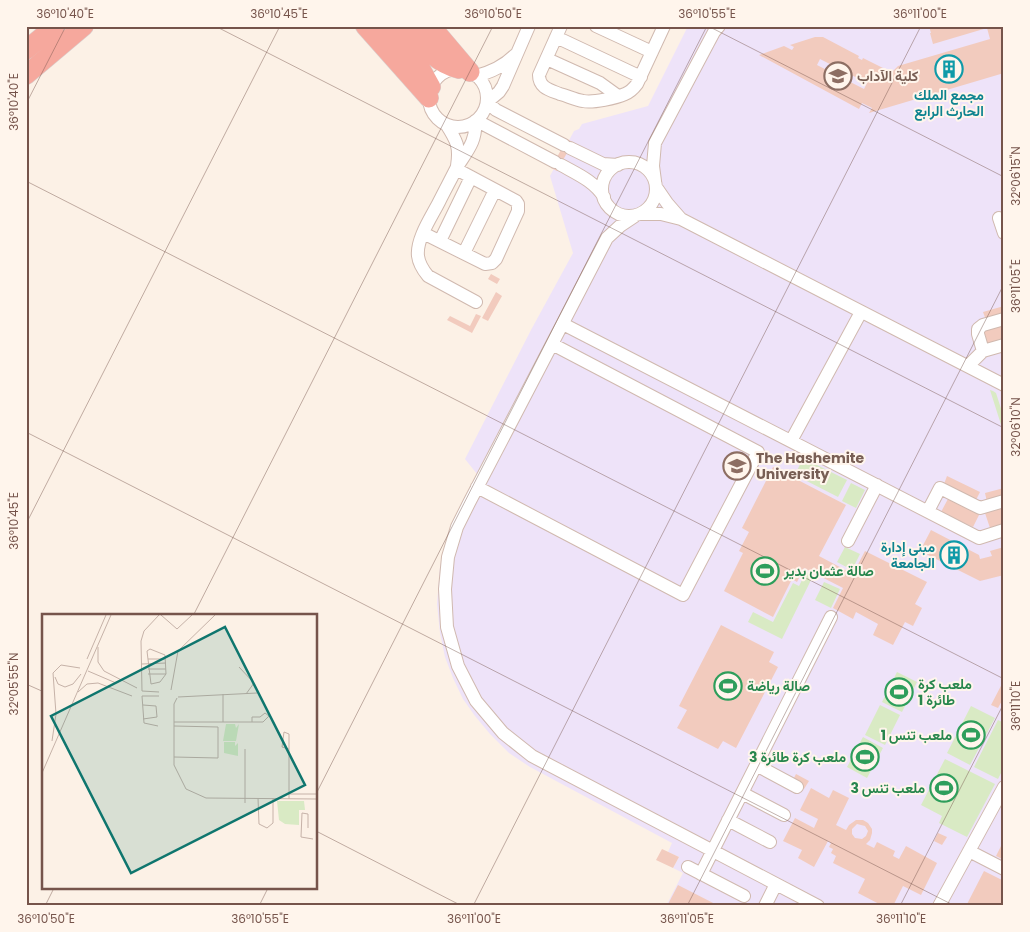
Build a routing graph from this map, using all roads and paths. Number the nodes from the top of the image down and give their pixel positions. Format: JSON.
{"nodes":[{"id":1,"x":55,"y":26,"type":"edge"},
{"id":2,"x":84,"y":26,"type":"edge"},
{"id":3,"x":365,"y":26,"type":"edge"},
{"id":4,"x":385,"y":26,"type":"edge"},
{"id":5,"x":408,"y":26,"type":"edge"},
{"id":6,"x":431,"y":26,"type":"edge"},
{"id":7,"x":529,"y":26,"type":"edge"},
{"id":8,"x":596,"y":26,"type":"edge"},
{"id":9,"x":664,"y":26,"type":"edge"},
{"id":10,"x":719,"y":26,"type":"edge"},
{"id":11,"x":559,"y":32,"type":"edge"},
{"id":12,"x":26,"y":50,"type":"edge"},
{"id":13,"x":652,"y":52,"type":"junction"},
{"id":14,"x":517,"y":53,"type":"junction"},
{"id":15,"x":547,"y":59,"type":"junction"},
{"id":16,"x":468,"y":72,"type":"junction"},
{"id":17,"x":26,"y":75,"type":"edge"},
{"id":18,"x":641,"y":77,"type":"junction"},
{"id":19,"x":430,"y":93,"type":"junction"},
{"id":20,"x":618,"y":96,"type":"junction"},
{"id":21,"x":487,"y":102,"type":"junction"},
{"id":22,"x":475,"y":122,"type":"junction"},
{"id":23,"x":446,"y":124,"type":"junction"},
{"id":24,"x":655,"y":144,"type":"junction"},
{"id":25,"x":564,"y":145,"type":"junction"},
{"id":26,"x":555,"y":162,"type":"junction"},
{"id":27,"x":622,"y":164,"type":"junction"},
{"id":28,"x":456,"y":169,"type":"junction"},
{"id":29,"x":471,"y":177,"type":"junction"},
{"id":30,"x":656,"y":184,"type":"junction"},
{"id":31,"x":495,"y":190,"type":"junction"},
{"id":32,"x":605,"y":201,"type":"junction"},
{"id":33,"x":638,"y":215,"type":"junction"},
{"id":34,"x":999,"y":218,"type":"dead end"},
{"id":35,"x":681,"y":219,"type":"junction"},
{"id":36,"x":1004,"y":232,"type":"edge"},
{"id":37,"x":424,"y":233,"type":"junction"},
{"id":38,"x":607,"y":238,"type":"junction"},
{"id":39,"x":440,"y":241,"type":"junction"},
{"id":40,"x":464,"y":254,"type":"junction"},
{"id":41,"x":476,"y":302,"type":"dead end"},
{"id":42,"x":861,"y":312,"type":"junction"},
{"id":43,"x":1004,"y":319,"type":"edge"},
{"id":44,"x":563,"y":324,"type":"junction"},
{"id":45,"x":552,"y":344,"type":"junction"},
{"id":46,"x":1004,"y":345,"type":"edge"},
{"id":47,"x":983,"y":352,"type":"junction"},
{"id":48,"x":968,"y":366,"type":"junction"},
{"id":49,"x":1004,"y":384,"type":"edge"},
{"id":50,"x":791,"y":441,"type":"junction"},
{"id":51,"x":877,"y":486,"type":"junction"},
{"id":52,"x":477,"y":488,"type":"junction"},
{"id":53,"x":1004,"y":501,"type":"edge"},
{"id":54,"x":928,"y":512,"type":"junction"},
{"id":55,"x":1004,"y":530,"type":"edge"},
{"id":56,"x":848,"y":541,"type":"dead end"},
{"id":57,"x":831,"y":617,"type":"dead end"},
{"id":58,"x":756,"y":765,"type":"junction"},
{"id":59,"x":797,"y":787,"type":"dead end"},
{"id":60,"x":1004,"y":787,"type":"edge"},
{"id":61,"x":742,"y":793,"type":"junction"},
{"id":62,"x":784,"y":815,"type":"dead end"},
{"id":63,"x":728,"y":820,"type":"junction"},
{"id":64,"x":770,"y":842,"type":"dead end"},
{"id":65,"x":712,"y":851,"type":"junction"},
{"id":66,"x":969,"y":851,"type":"junction"},
{"id":67,"x":688,"y":867,"type":"dead end"},
{"id":68,"x":1004,"y":869,"type":"edge"},
{"id":69,"x":701,"y":874,"type":"junction"},
{"id":70,"x":776,"y":884,"type":"junction"},
{"id":71,"x":744,"y":896,"type":"dead end"},
{"id":72,"x":765,"y":906,"type":"edge"},
{"id":73,"x":818,"y":906,"type":"edge"},
{"id":74,"x":939,"y":906,"type":"edge"}],
"edges":[{"from":1,"to":12,"type":"highway"},
{"from":2,"to":17,"type":"highway"},
{"from":3,"to":19,"type":"highway"},
{"from":4,"to":19,"type":"highway"},
{"from":5,"to":16,"type":"highway"},
{"from":6,"to":16,"type":"highway"},
{"from":7,"to":14,"type":"street"},
{"from":8,"to":13,"type":"street"},
{"from":9,"to":13,"type":"street"},
{"from":10,"to":24,"type":"street"},
{"from":11,"to":15,"type":"street"},
{"from":11,"to":18,"type":"street"},
{"from":13,"to":18,"type":"street"},
{"from":14,"to":16,"type":"street"},
{"from":14,"to":21,"type":"street"},
{"from":15,"to":20,"type":"street"},
{"from":15,"to":20,"type":"street"},
{"from":16,"to":19,"type":"street"},
{"from":16,"to":21,"type":"street"},
{"from":18,"to":20,"type":"street"},
{"from":19,"to":23,"type":"street"},
{"from":21,"to":22,"type":"street"},
{"from":21,"to":25,"type":"street"},
{"from":22,"to":23,"type":"street"},
{"from":22,"to":26,"type":"street"},
{"from":22,"to":28,"type":"street"},
{"from":23,"to":28,"type":"street"},
{"from":24,"to":27,"type":"street"},
{"from":24,"to":30,"type":"street"},
{"from":25,"to":26,"type":"street"},
{"from":25,"to":27,"type":"street"},
{"from":26,"to":32,"type":"street"},
{"from":27,"to":30,"type":"street"},
{"from":27,"to":32,"type":"street"},
{"from":28,"to":29,"type":"street"},
{"from":28,"to":37,"type":"street"},
{"from":29,"to":31,"type":"street"},
{"from":29,"to":39,"type":"street"},
{"from":30,"to":33,"type":"street"},
{"from":30,"to":35,"type":"street"},
{"from":31,"to":40,"type":"street"},
{"from":31,"to":40,"type":"street"},
{"from":32,"to":33,"type":"street"},
{"from":32,"to":38,"type":"street"},
{"from":33,"to":35,"type":"street"},
{"from":33,"to":38,"type":"street"},
{"from":34,"to":36,"type":"street"},
{"from":35,"to":42,"type":"street"},
{"from":37,"to":39,"type":"street"},
{"from":37,"to":41,"type":"street"},
{"from":38,"to":44,"type":"street"},
{"from":39,"to":40,"type":"street"},
{"from":42,"to":48,"type":"street"},
{"from":42,"to":50,"type":"street"},
{"from":43,"to":47,"type":"street"},
{"from":44,"to":45,"type":"street"},
{"from":44,"to":50,"type":"street"},
{"from":45,"to":52,"type":"street"},
{"from":45,"to":52,"type":"street"},
{"from":46,"to":47,"type":"street"},
{"from":47,"to":48,"type":"street"},
{"from":48,"to":49,"type":"street"},
{"from":50,"to":51,"type":"street"},
{"from":51,"to":54,"type":"street"},
{"from":51,"to":56,"type":"street"},
{"from":52,"to":65,"type":"street"},
{"from":53,"to":54,"type":"street"},
{"from":54,"to":55,"type":"street"},
{"from":57,"to":58,"type":"street"},
{"from":58,"to":59,"type":"street"},
{"from":58,"to":61,"type":"street"},
{"from":60,"to":66,"type":"street"},
{"from":61,"to":62,"type":"street"},
{"from":61,"to":63,"type":"street"},
{"from":63,"to":64,"type":"street"},
{"from":63,"to":65,"type":"street"},
{"from":65,"to":69,"type":"street"},
{"from":65,"to":70,"type":"street"},
{"from":66,"to":68,"type":"street"},
{"from":66,"to":74,"type":"street"},
{"from":67,"to":69,"type":"street"},
{"from":69,"to":71,"type":"street"},
{"from":70,"to":72,"type":"street"},
{"from":70,"to":73,"type":"street"}]}
